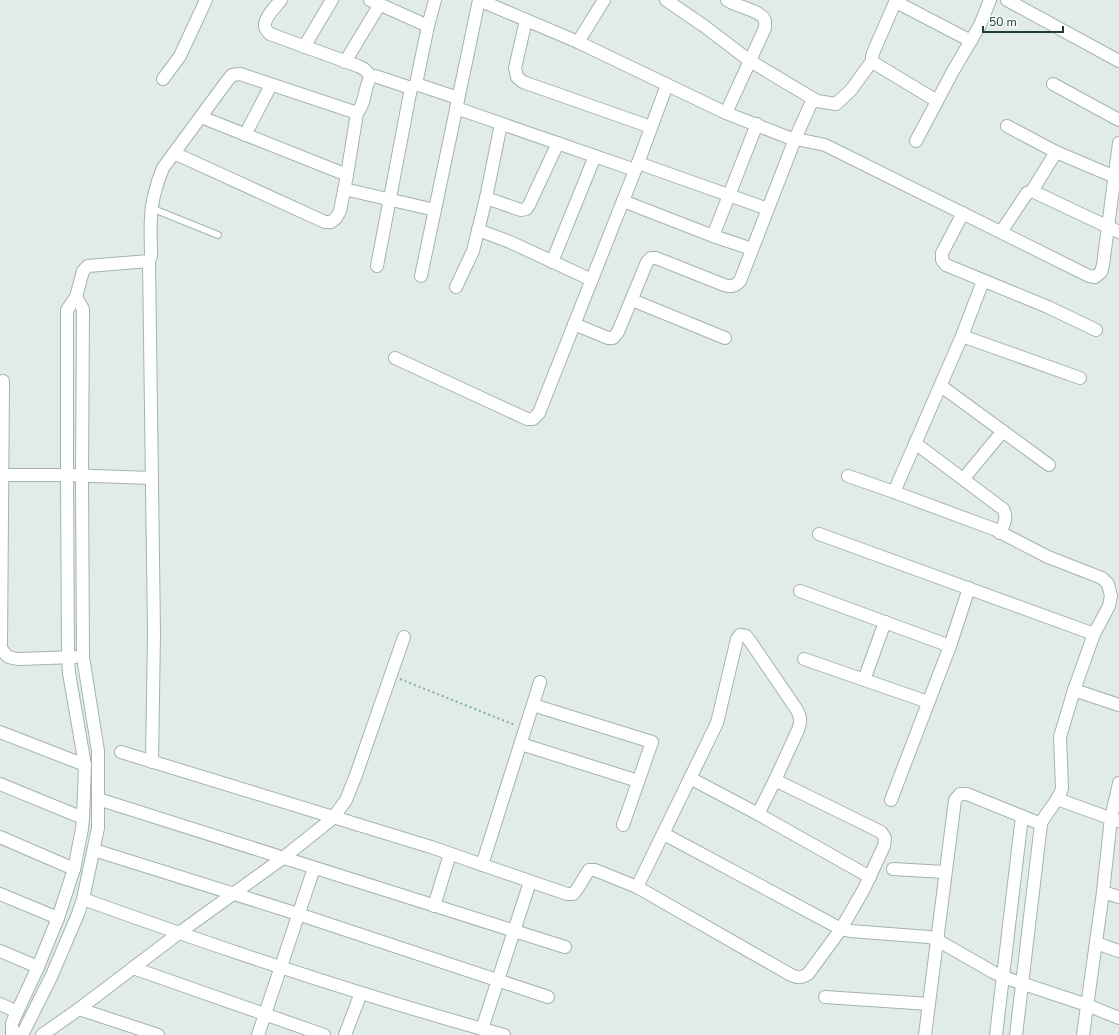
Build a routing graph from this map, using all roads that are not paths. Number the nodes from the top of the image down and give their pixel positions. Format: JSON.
{"nodes":[{"id":1,"x":206,"y":0,"type":"edge"},
{"id":2,"x":281,"y":0,"type":"edge"},
{"id":3,"x":332,"y":0,"type":"edge"},
{"id":4,"x":435,"y":0,"type":"edge"},
{"id":5,"x":479,"y":0,"type":"edge"},
{"id":6,"x":604,"y":0,"type":"edge"},
{"id":7,"x":666,"y":0,"type":"edge"},
{"id":8,"x":727,"y":0,"type":"edge"},
{"id":9,"x":990,"y":0,"type":"edge"},
{"id":10,"x":1007,"y":0,"type":"edge"},
{"id":11,"x":896,"y":1,"type":"edge"},
{"id":12,"x":375,"y":2,"type":"edge"},
{"id":13,"x":526,"y":20,"type":"junction"},
{"id":14,"x":428,"y":26,"type":"junction"},
{"id":15,"x":971,"y":41,"type":"junction"},
{"id":16,"x":578,"y":42,"type":"junction"},
{"id":17,"x":304,"y":46,"type":"junction"},
{"id":18,"x":872,"y":58,"type":"junction"},
{"id":19,"x":750,"y":61,"type":"junction"},
{"id":20,"x":1119,"y":61,"type":"edge"},
{"id":21,"x":346,"y":62,"type":"junction"},
{"id":22,"x":371,"y":76,"type":"junction"},
{"id":23,"x":163,"y":80,"type":"dead end"},
{"id":24,"x":1053,"y":84,"type":"dead end"},
{"id":25,"x":272,"y":85,"type":"junction"},
{"id":26,"x":667,"y":85,"type":"junction"},
{"id":27,"x":414,"y":86,"type":"junction"},
{"id":28,"x":813,"y":99,"type":"junction"},
{"id":29,"x":937,"y":101,"type":"junction"},
{"id":30,"x":457,"y":103,"type":"junction"},
{"id":31,"x":357,"y":113,"type":"junction"},
{"id":32,"x":726,"y":113,"type":"junction"},
{"id":33,"x":201,"y":117,"type":"junction"},
{"id":34,"x":1119,"y":120,"type":"edge"},
{"id":35,"x":501,"y":124,"type":"junction"},
{"id":36,"x":757,"y":124,"type":"junction"},
{"id":37,"x":1007,"y":126,"type":"dead end"},
{"id":38,"x":651,"y":127,"type":"junction"},
{"id":39,"x":245,"y":135,"type":"junction"},
{"id":40,"x":795,"y":139,"type":"junction"},
{"id":41,"x":916,"y":141,"type":"dead end"},
{"id":42,"x":558,"y":143,"type":"junction"},
{"id":43,"x":1118,"y":151,"type":"edge"},
{"id":44,"x":1056,"y":152,"type":"junction"},
{"id":45,"x":174,"y":153,"type":"junction"},
{"id":46,"x":595,"y":156,"type":"junction"},
{"id":47,"x":637,"y":167,"type":"junction"},
{"id":48,"x":347,"y":175,"type":"junction"},
{"id":49,"x":1115,"y":177,"type":"junction"},
{"id":50,"x":344,"y":189,"type":"junction"},
{"id":51,"x":1032,"y":191,"type":"junction"},
{"id":52,"x":729,"y":196,"type":"junction"},
{"id":53,"x":486,"y":198,"type":"junction"},
{"id":54,"x":390,"y":200,"type":"junction"},
{"id":55,"x":623,"y":202,"type":"junction"},
{"id":56,"x":151,"y":208,"type":"junction"},
{"id":57,"x":768,"y":208,"type":"junction"},
{"id":58,"x":435,"y":210,"type":"junction"},
{"id":59,"x":964,"y":214,"type":"junction"},
{"id":60,"x":1108,"y":227,"type":"junction"},
{"id":61,"x":478,"y":230,"type":"junction"},
{"id":62,"x":1001,"y":232,"type":"junction"},
{"id":63,"x":1119,"y":232,"type":"edge"},
{"id":64,"x":218,"y":235,"type":"dead end"},
{"id":65,"x":714,"y":236,"type":"junction"},
{"id":66,"x":752,"y":249,"type":"junction"},
{"id":67,"x":148,"y":261,"type":"junction"},
{"id":68,"x":552,"y":262,"type":"junction"},
{"id":69,"x":378,"y":266,"type":"dead end"},
{"id":70,"x":421,"y":276,"type":"dead end"},
{"id":71,"x":592,"y":280,"type":"junction"},
{"id":72,"x":983,"y":281,"type":"junction"},
{"id":73,"x":456,"y":287,"type":"dead end"},
{"id":74,"x":76,"y":296,"type":"junction"},
{"id":75,"x":632,"y":300,"type":"junction"},
{"id":76,"x":574,"y":324,"type":"junction"},
{"id":77,"x":1096,"y":330,"type":"dead end"},
{"id":78,"x":962,"y":336,"type":"junction"},
{"id":79,"x":725,"y":338,"type":"dead end"},
{"id":80,"x":395,"y":358,"type":"dead end"},
{"id":81,"x":1080,"y":378,"type":"dead end"},
{"id":82,"x":3,"y":381,"type":"dead end"},
{"id":83,"x":941,"y":386,"type":"junction"},
{"id":84,"x":1003,"y":431,"type":"junction"},
{"id":85,"x":915,"y":443,"type":"junction"},
{"id":86,"x":1049,"y":465,"type":"dead end"},
{"id":87,"x":1,"y":475,"type":"edge"},
{"id":88,"x":67,"y":475,"type":"junction"},
{"id":89,"x":82,"y":476,"type":"junction"},
{"id":90,"x":848,"y":476,"type":"dead end"},
{"id":91,"x":151,"y":478,"type":"junction"},
{"id":92,"x":964,"y":478,"type":"junction"},
{"id":93,"x":894,"y":492,"type":"junction"},
{"id":94,"x":1000,"y":533,"type":"junction"},
{"id":95,"x":819,"y":534,"type":"dead end"},
{"id":96,"x":1,"y":560,"type":"edge"},
{"id":97,"x":969,"y":588,"type":"junction"},
{"id":98,"x":800,"y":591,"type":"dead end"},
{"id":99,"x":1,"y":594,"type":"edge"},
{"id":100,"x":885,"y":622,"type":"junction"},
{"id":101,"x":1094,"y":634,"type":"junction"},
{"id":102,"x":404,"y":637,"type":"dead end"},
{"id":103,"x":950,"y":646,"type":"junction"},
{"id":104,"x":2,"y":656,"type":"edge"},
{"id":105,"x":68,"y":657,"type":"junction"},
{"id":106,"x":83,"y":657,"type":"junction"},
{"id":107,"x":804,"y":660,"type":"dead end"},
{"id":108,"x":864,"y":680,"type":"junction"},
{"id":109,"x":540,"y":682,"type":"dead end"},
{"id":110,"x":1074,"y":690,"type":"junction"},
{"id":111,"x":928,"y":702,"type":"junction"},
{"id":112,"x":533,"y":705,"type":"junction"},
{"id":113,"x":1119,"y":705,"type":"edge"},
{"id":114,"x":0,"y":732,"type":"edge"},
{"id":115,"x":521,"y":744,"type":"junction"},
{"id":116,"x":120,"y":752,"type":"dead end"},
{"id":117,"x":152,"y":762,"type":"junction"},
{"id":118,"x":85,"y":764,"type":"junction"},
{"id":119,"x":690,"y":778,"type":"junction"},
{"id":120,"x":775,"y":780,"type":"junction"},
{"id":121,"x":638,"y":781,"type":"junction"},
{"id":122,"x":1119,"y":783,"type":"edge"},
{"id":123,"x":0,"y":784,"type":"edge"},
{"id":124,"x":98,"y":799,"type":"junction"},
{"id":125,"x":1058,"y":799,"type":"junction"},
{"id":126,"x":891,"y":800,"type":"dead end"},
{"id":127,"x":758,"y":814,"type":"junction"},
{"id":128,"x":1022,"y":816,"type":"junction"},
{"id":129,"x":83,"y":818,"type":"junction"},
{"id":130,"x":333,"y":818,"type":"junction"},
{"id":131,"x":1115,"y":820,"type":"edge"},
{"id":132,"x":1041,"y":824,"type":"junction"},
{"id":133,"x":623,"y":825,"type":"dead end"},
{"id":134,"x":664,"y":834,"type":"junction"},
{"id":135,"x":0,"y":837,"type":"edge"},
{"id":136,"x":94,"y":850,"type":"junction"},
{"id":137,"x":450,"y":854,"type":"junction"},
{"id":138,"x":283,"y":858,"type":"junction"},
{"id":139,"x":482,"y":865,"type":"junction"},
{"id":140,"x":314,"y":868,"type":"junction"},
{"id":141,"x":74,"y":869,"type":"junction"},
{"id":142,"x":893,"y":869,"type":"dead end"},
{"id":143,"x":945,"y":872,"type":"junction"},
{"id":144,"x":870,"y":877,"type":"junction"},
{"id":145,"x":530,"y":882,"type":"junction"},
{"id":146,"x":637,"y":887,"type":"junction"},
{"id":147,"x":1103,"y":892,"type":"junction"},
{"id":148,"x":234,"y":893,"type":"junction"},
{"id":149,"x":0,"y":894,"type":"edge"},
{"id":150,"x":1119,"y":897,"type":"edge"},
{"id":151,"x":83,"y":899,"type":"junction"},
{"id":152,"x":434,"y":906,"type":"junction"},
{"id":153,"x":298,"y":914,"type":"junction"},
{"id":154,"x":58,"y":918,"type":"junction"},
{"id":155,"x":841,"y":929,"type":"junction"},
{"id":156,"x":514,"y":931,"type":"junction"},
{"id":157,"x":179,"y":934,"type":"junction"},
{"id":158,"x":937,"y":940,"type":"junction"},
{"id":159,"x":1096,"y":943,"type":"junction"},
{"id":160,"x":565,"y":947,"type":"dead end"},
{"id":161,"x":0,"y":951,"type":"edge"},
{"id":162,"x":1119,"y":951,"type":"edge"},
{"id":163,"x":38,"y":967,"type":"junction"},
{"id":164,"x":281,"y":967,"type":"junction"},
{"id":165,"x":133,"y":968,"type":"junction"},
{"id":166,"x":1003,"y":977,"type":"junction"},
{"id":167,"x":497,"y":980,"type":"junction"},
{"id":168,"x":1022,"y":983,"type":"junction"},
{"id":169,"x":361,"y":993,"type":"junction"},
{"id":170,"x":825,"y":996,"type":"dead end"},
{"id":171,"x":548,"y":997,"type":"dead end"},
{"id":172,"x":0,"y":1004,"type":"edge"},
{"id":173,"x":929,"y":1004,"type":"junction"},
{"id":174,"x":1087,"y":1006,"type":"junction"},
{"id":175,"x":79,"y":1009,"type":"junction"},
{"id":176,"x":17,"y":1012,"type":"junction"},
{"id":177,"x":265,"y":1014,"type":"junction"},
{"id":178,"x":1119,"y":1018,"type":"edge"},
{"id":179,"x":482,"y":1029,"type":"junction"},
{"id":180,"x":12,"y":1035,"type":"edge"},
{"id":181,"x":18,"y":1035,"type":"edge"},
{"id":182,"x":42,"y":1035,"type":"edge"},
{"id":183,"x":158,"y":1035,"type":"edge"},
{"id":184,"x":258,"y":1035,"type":"edge"},
{"id":185,"x":324,"y":1035,"type":"edge"},
{"id":186,"x":345,"y":1035,"type":"edge"},
{"id":187,"x":504,"y":1035,"type":"edge"},
{"id":188,"x":925,"y":1035,"type":"edge"},
{"id":189,"x":996,"y":1035,"type":"edge"},
{"id":190,"x":1016,"y":1035,"type":"edge"},
{"id":191,"x":1083,"y":1035,"type":"edge"}],
"edges":[{"from":1,"to":23,"type":"street"},
{"from":2,"to":17,"type":"street"},
{"from":3,"to":17,"type":"street"},
{"from":4,"to":14,"type":"street"},
{"from":5,"to":13,"type":"street"},
{"from":5,"to":30,"type":"street"},
{"from":6,"to":16,"type":"street"},
{"from":7,"to":19,"type":"street"},
{"from":8,"to":19,"type":"street"},
{"from":9,"to":15,"type":"street"},
{"from":10,"to":20,"type":"street"},
{"from":11,"to":15,"type":"street"},
{"from":11,"to":18,"type":"street"},
{"from":12,"to":14,"type":"street"},
{"from":12,"to":21,"type":"street"},
{"from":13,"to":16,"type":"street"},
{"from":13,"to":38,"type":"street"},
{"from":14,"to":27,"type":"street"},
{"from":15,"to":29,"type":"street"},
{"from":16,"to":26,"type":"street"},
{"from":17,"to":21,"type":"street"},
{"from":18,"to":28,"type":"street"},
{"from":18,"to":29,"type":"street"},
{"from":19,"to":28,"type":"street"},
{"from":19,"to":32,"type":"street"},
{"from":21,"to":22,"type":"street"},
{"from":22,"to":27,"type":"street"},
{"from":22,"to":31,"type":"street"},
{"from":24,"to":34,"type":"street"},
{"from":25,"to":31,"type":"street"},
{"from":25,"to":33,"type":"street"},
{"from":25,"to":39,"type":"street"},
{"from":26,"to":32,"type":"street"},
{"from":26,"to":38,"type":"street"},
{"from":27,"to":30,"type":"street"},
{"from":27,"to":54,"type":"street"},
{"from":28,"to":40,"type":"street"},
{"from":29,"to":41,"type":"street"},
{"from":30,"to":35,"type":"street"},
{"from":30,"to":58,"type":"street"},
{"from":31,"to":48,"type":"street"},
{"from":32,"to":36,"type":"street"},
{"from":33,"to":39,"type":"street"},
{"from":33,"to":45,"type":"street"},
{"from":35,"to":42,"type":"street"},
{"from":35,"to":53,"type":"street"},
{"from":36,"to":40,"type":"street"},
{"from":36,"to":52,"type":"street"},
{"from":37,"to":44,"type":"street"},
{"from":38,"to":47,"type":"street"},
{"from":39,"to":48,"type":"street"},
{"from":40,"to":57,"type":"street"},
{"from":40,"to":59,"type":"street"},
{"from":42,"to":46,"type":"street"},
{"from":42,"to":53,"type":"street"},
{"from":43,"to":49,"type":"street"},
{"from":44,"to":49,"type":"street"},
{"from":44,"to":51,"type":"street"},
{"from":45,"to":50,"type":"street"},
{"from":45,"to":56,"type":"street"},
{"from":46,"to":47,"type":"street"},
{"from":46,"to":68,"type":"street"},
{"from":47,"to":52,"type":"street"},
{"from":47,"to":55,"type":"street"},
{"from":48,"to":50,"type":"street"},
{"from":49,"to":60,"type":"street"},
{"from":50,"to":54,"type":"street"},
{"from":51,"to":60,"type":"street"},
{"from":51,"to":62,"type":"street"},
{"from":52,"to":57,"type":"street"},
{"from":52,"to":65,"type":"street"},
{"from":53,"to":61,"type":"street"},
{"from":54,"to":58,"type":"street"},
{"from":54,"to":69,"type":"street"},
{"from":55,"to":65,"type":"street"},
{"from":55,"to":71,"type":"street"},
{"from":56,"to":64,"type":"lane"},
{"from":56,"to":67,"type":"street"},
{"from":57,"to":66,"type":"street"},
{"from":58,"to":70,"type":"street"},
{"from":59,"to":62,"type":"street"},
{"from":59,"to":72,"type":"street"},
{"from":60,"to":62,"type":"street"},
{"from":60,"to":63,"type":"street"},
{"from":61,"to":68,"type":"street"},
{"from":61,"to":73,"type":"street"},
{"from":65,"to":66,"type":"street"},
{"from":66,"to":75,"type":"street"},
{"from":67,"to":74,"type":"street"},
{"from":67,"to":91,"type":"street"},
{"from":68,"to":71,"type":"street"},
{"from":71,"to":76,"type":"street"},
{"from":72,"to":77,"type":"street"},
{"from":72,"to":78,"type":"street"},
{"from":74,"to":88,"type":"street"},
{"from":74,"to":89,"type":"street"},
{"from":75,"to":76,"type":"street"},
{"from":75,"to":79,"type":"street"},
{"from":76,"to":80,"type":"street"},
{"from":78,"to":81,"type":"street"},
{"from":78,"to":83,"type":"street"},
{"from":82,"to":87,"type":"street"},
{"from":83,"to":84,"type":"street"},
{"from":83,"to":85,"type":"street"},
{"from":84,"to":86,"type":"street"},
{"from":84,"to":92,"type":"street"},
{"from":85,"to":92,"type":"street"},
{"from":85,"to":93,"type":"street"},
{"from":87,"to":88,"type":"street"},
{"from":87,"to":96,"type":"street"},
{"from":88,"to":89,"type":"street"},
{"from":88,"to":105,"type":"street"},
{"from":89,"to":91,"type":"street"},
{"from":89,"to":106,"type":"street"},
{"from":90,"to":93,"type":"street"},
{"from":91,"to":117,"type":"street"},
{"from":92,"to":94,"type":"street"},
{"from":93,"to":94,"type":"street"},
{"from":94,"to":101,"type":"street"},
{"from":95,"to":97,"type":"street"},
{"from":96,"to":99,"type":"street"},
{"from":97,"to":101,"type":"street"},
{"from":97,"to":103,"type":"street"},
{"from":98,"to":100,"type":"street"},
{"from":99,"to":104,"type":"street"},
{"from":100,"to":103,"type":"street"},
{"from":100,"to":108,"type":"street"},
{"from":101,"to":110,"type":"street"},
{"from":102,"to":130,"type":"street"},
{"from":103,"to":111,"type":"street"},
{"from":104,"to":105,"type":"street"},
{"from":105,"to":106,"type":"street"},
{"from":105,"to":118,"type":"street"},
{"from":106,"to":124,"type":"street"},
{"from":107,"to":108,"type":"street"},
{"from":108,"to":111,"type":"street"},
{"from":109,"to":112,"type":"street"},
{"from":110,"to":113,"type":"street"},
{"from":110,"to":125,"type":"street"},
{"from":111,"to":126,"type":"street"},
{"from":112,"to":115,"type":"street"},
{"from":112,"to":121,"type":"street"},
{"from":114,"to":118,"type":"street"},
{"from":115,"to":121,"type":"street"},
{"from":115,"to":139,"type":"street"},
{"from":116,"to":117,"type":"street"},
{"from":117,"to":130,"type":"street"},
{"from":118,"to":129,"type":"street"},
{"from":119,"to":120,"type":"street"},
{"from":119,"to":127,"type":"street"},
{"from":119,"to":134,"type":"street"},
{"from":120,"to":127,"type":"street"},
{"from":120,"to":144,"type":"street"},
{"from":121,"to":133,"type":"street"},
{"from":122,"to":131,"type":"street"},
{"from":123,"to":129,"type":"street"},
{"from":124,"to":136,"type":"street"},
{"from":124,"to":138,"type":"street"},
{"from":125,"to":131,"type":"street"},
{"from":125,"to":132,"type":"street"},
{"from":127,"to":144,"type":"street"},
{"from":128,"to":132,"type":"street"},
{"from":128,"to":143,"type":"street"},
{"from":128,"to":166,"type":"street"},
{"from":129,"to":141,"type":"street"},
{"from":130,"to":137,"type":"street"},
{"from":130,"to":138,"type":"street"},
{"from":131,"to":147,"type":"street"},
{"from":132,"to":168,"type":"street"},
{"from":134,"to":146,"type":"street"},
{"from":134,"to":155,"type":"street"},
{"from":135,"to":141,"type":"street"},
{"from":136,"to":148,"type":"street"},
{"from":136,"to":151,"type":"street"},
{"from":137,"to":139,"type":"street"},
{"from":137,"to":152,"type":"street"},
{"from":138,"to":140,"type":"street"},
{"from":138,"to":148,"type":"street"},
{"from":139,"to":145,"type":"street"},
{"from":140,"to":152,"type":"street"},
{"from":140,"to":153,"type":"street"},
{"from":141,"to":154,"type":"street"},
{"from":142,"to":143,"type":"street"},
{"from":143,"to":158,"type":"street"},
{"from":144,"to":155,"type":"street"},
{"from":145,"to":146,"type":"street"},
{"from":145,"to":156,"type":"street"},
{"from":146,"to":155,"type":"street"},
{"from":147,"to":150,"type":"street"},
{"from":147,"to":159,"type":"street"},
{"from":148,"to":153,"type":"street"},
{"from":148,"to":157,"type":"street"},
{"from":149,"to":154,"type":"street"},
{"from":151,"to":157,"type":"street"},
{"from":151,"to":181,"type":"street"},
{"from":152,"to":156,"type":"street"},
{"from":153,"to":164,"type":"street"},
{"from":153,"to":167,"type":"street"},
{"from":154,"to":163,"type":"street"},
{"from":155,"to":158,"type":"street"},
{"from":156,"to":160,"type":"street"},
{"from":156,"to":167,"type":"street"},
{"from":157,"to":164,"type":"street"},
{"from":157,"to":165,"type":"street"},
{"from":158,"to":166,"type":"street"},
{"from":158,"to":173,"type":"street"},
{"from":159,"to":162,"type":"street"},
{"from":159,"to":174,"type":"street"},
{"from":161,"to":163,"type":"street"},
{"from":163,"to":176,"type":"street"},
{"from":164,"to":169,"type":"street"},
{"from":164,"to":177,"type":"street"},
{"from":165,"to":175,"type":"street"},
{"from":165,"to":177,"type":"street"},
{"from":166,"to":168,"type":"street"},
{"from":166,"to":189,"type":"street"},
{"from":167,"to":171,"type":"street"},
{"from":167,"to":179,"type":"street"},
{"from":168,"to":174,"type":"street"},
{"from":168,"to":190,"type":"street"},
{"from":169,"to":179,"type":"street"},
{"from":169,"to":186,"type":"street"},
{"from":170,"to":173,"type":"street"},
{"from":172,"to":176,"type":"street"},
{"from":173,"to":188,"type":"street"},
{"from":174,"to":178,"type":"street"},
{"from":174,"to":191,"type":"street"},
{"from":175,"to":182,"type":"street"},
{"from":175,"to":183,"type":"street"},
{"from":176,"to":180,"type":"street"},
{"from":177,"to":184,"type":"street"},
{"from":177,"to":185,"type":"street"},
{"from":179,"to":187,"type":"street"}]}
